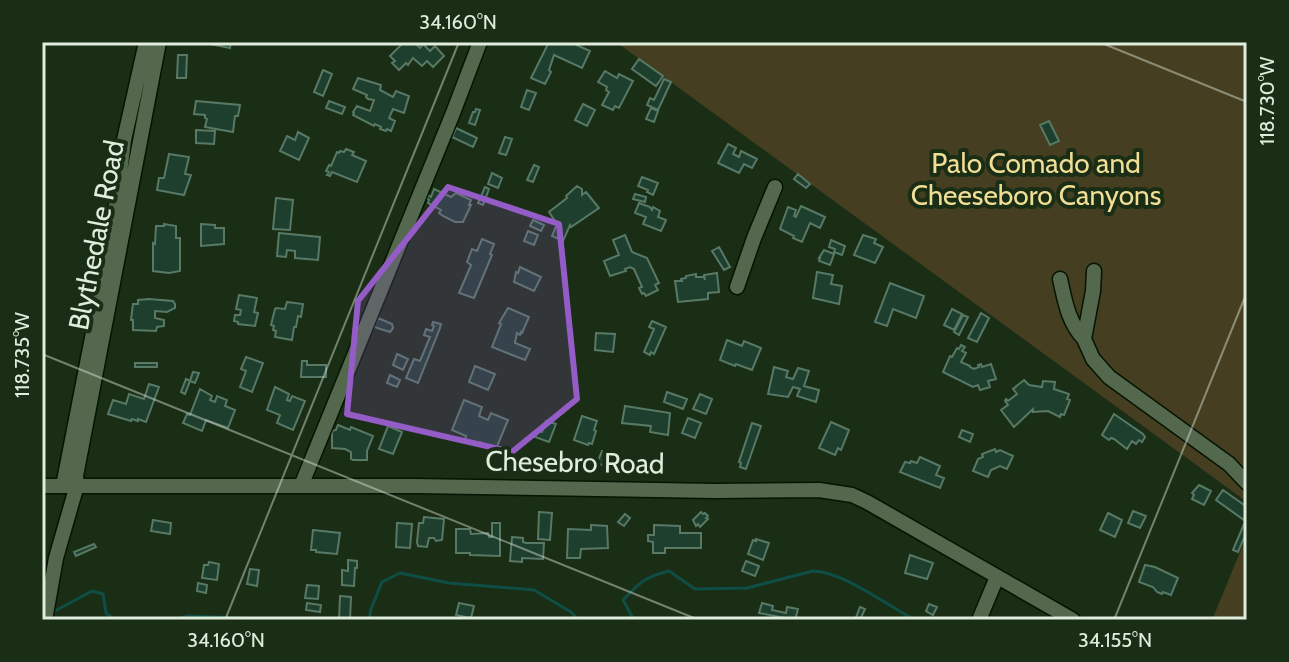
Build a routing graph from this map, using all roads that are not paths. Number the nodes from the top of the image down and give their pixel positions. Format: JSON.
{"nodes":[{"id":1,"x":146,"y":42,"type":"edge"},
{"id":2,"x":159,"y":42,"type":"edge"},
{"id":3,"x":480,"y":42,"type":"edge"},
{"id":4,"x":775,"y":187,"type":"dead end"},
{"id":5,"x":1094,"y":271,"type":"dead end"},
{"id":6,"x":1060,"y":279,"type":"dead end"},
{"id":7,"x":737,"y":287,"type":"dead end"},
{"id":8,"x":1084,"y":339,"type":"junction"},
{"id":9,"x":1247,"y":483,"type":"edge"},
{"id":10,"x":70,"y":485,"type":"junction"},
{"id":11,"x":42,"y":486,"type":"edge"},
{"id":12,"x":301,"y":486,"type":"junction"},
{"id":13,"x":997,"y":577,"type":"junction"},
{"id":14,"x":45,"y":620,"type":"edge"},
{"id":15,"x":979,"y":620,"type":"edge"},
{"id":16,"x":1073,"y":620,"type":"edge"}],
"edges":[{"from":1,"to":10,"type":"street"},
{"from":2,"to":10,"type":"street","name":"Blythedale Road"},
{"from":3,"to":12,"type":"street"},
{"from":4,"to":7,"type":"street"},
{"from":5,"to":8,"type":"street"},
{"from":6,"to":8,"type":"street"},
{"from":8,"to":9,"type":"street"},
{"from":10,"to":11,"type":"street","name":"Chesebro Road"},
{"from":10,"to":12,"type":"street","name":"Chesebro Road"},
{"from":10,"to":14,"type":"street"},
{"from":12,"to":13,"type":"street","name":"Chesebro Road"},
{"from":13,"to":15,"type":"street"},
{"from":13,"to":16,"type":"street","name":"Chesebro Road"}]}
